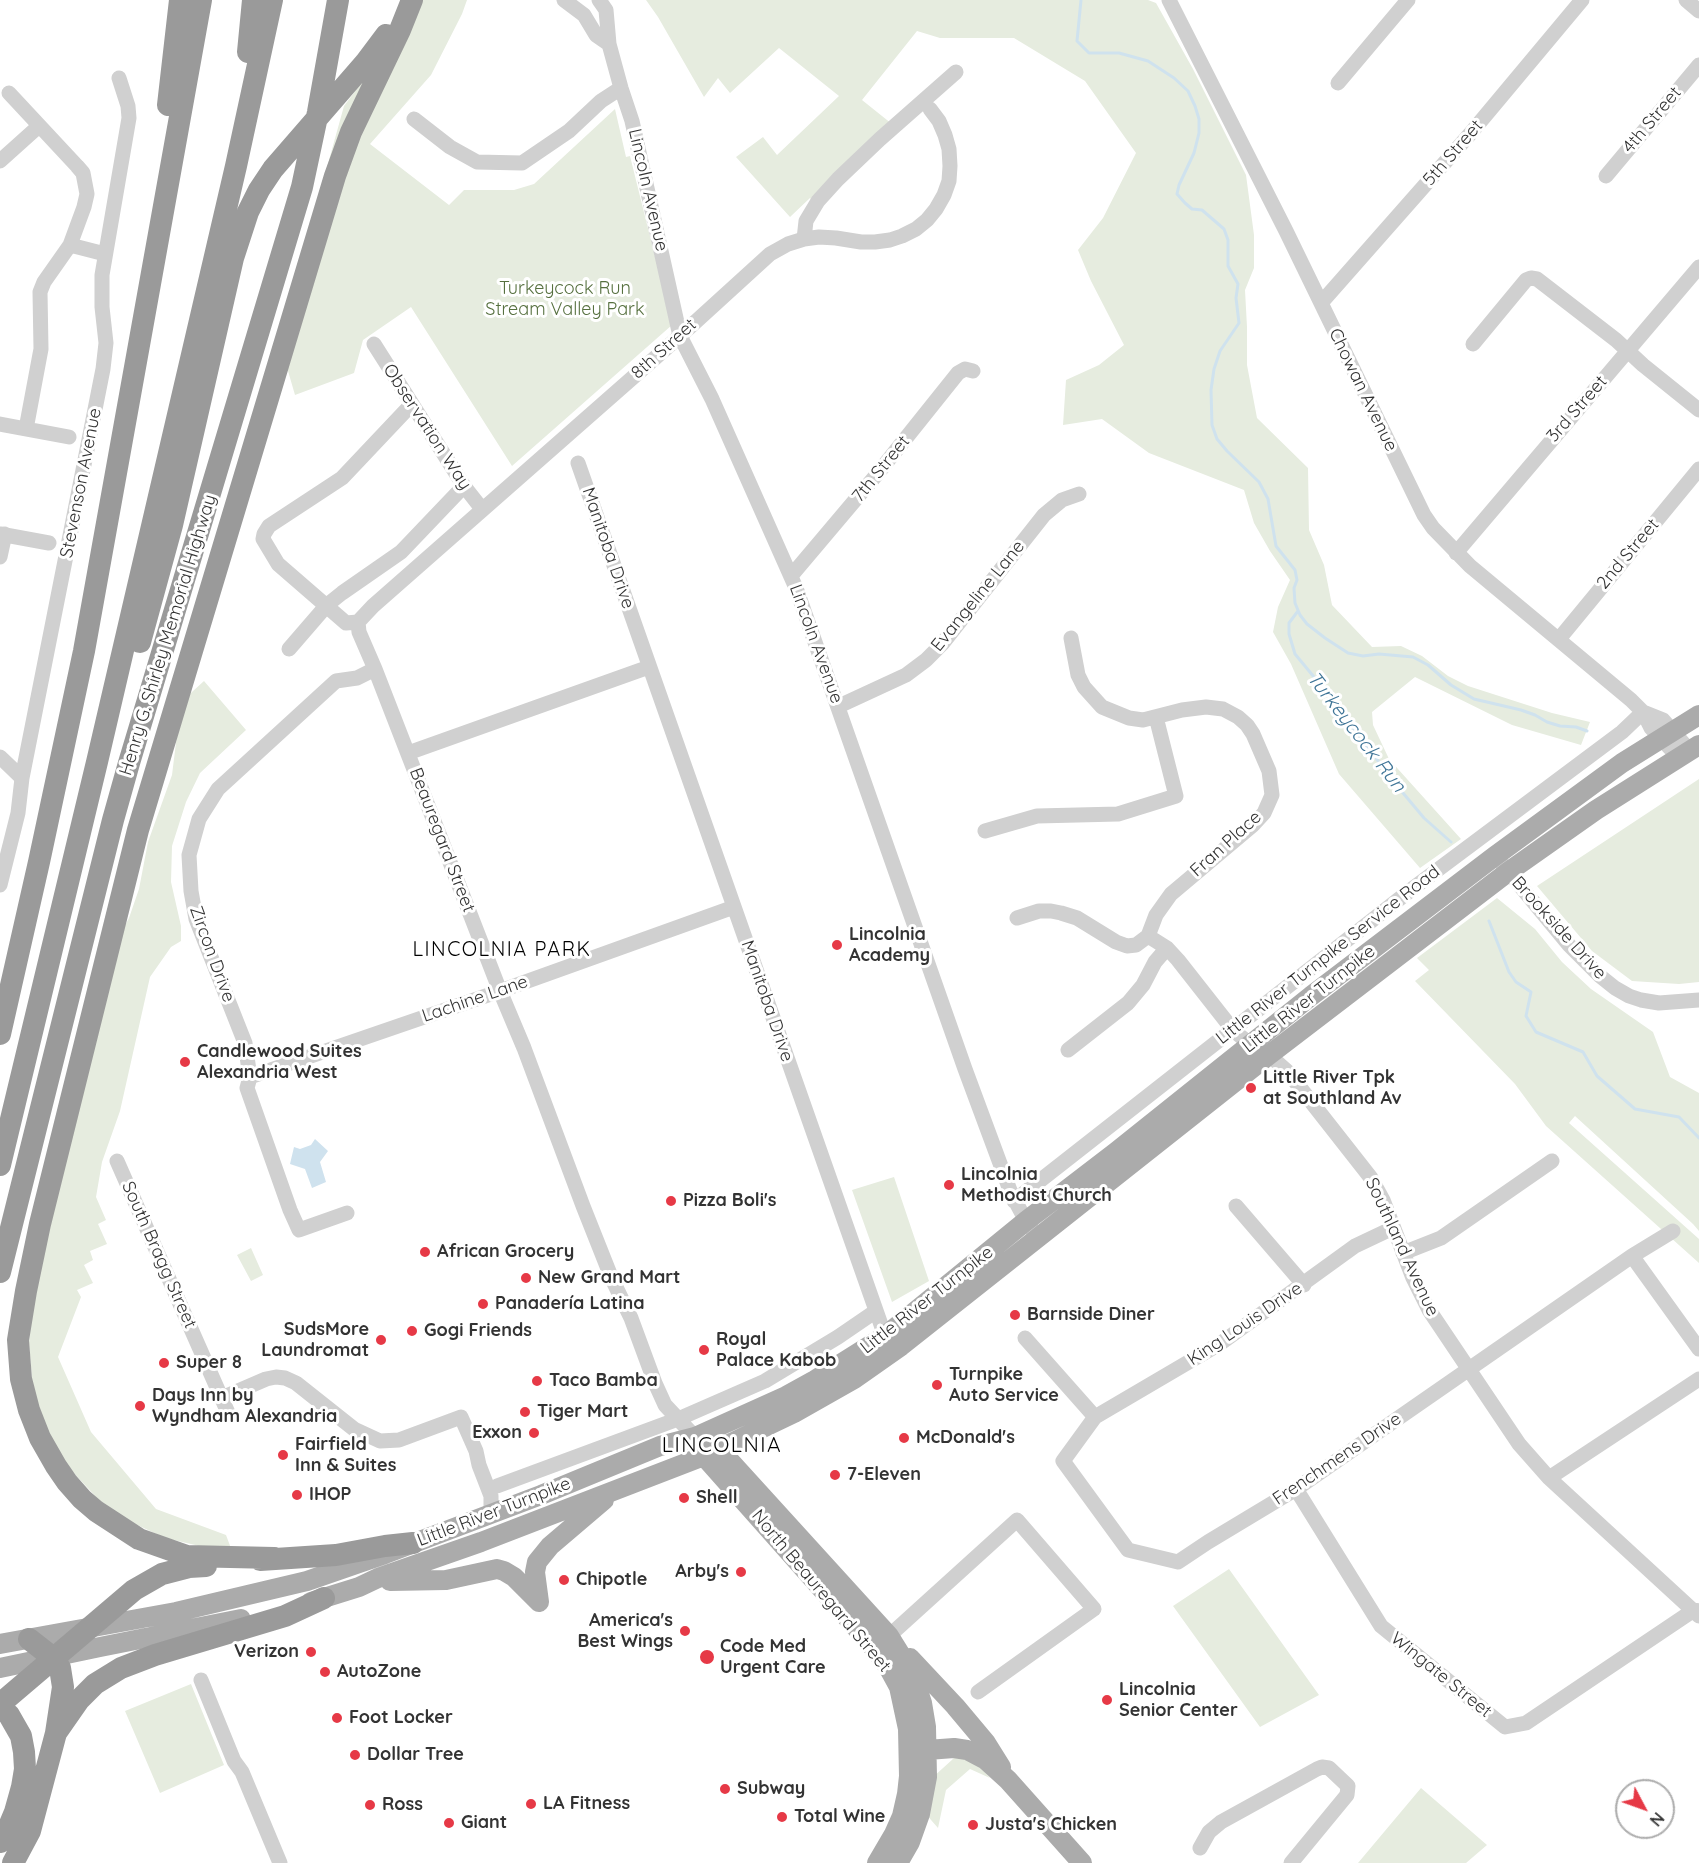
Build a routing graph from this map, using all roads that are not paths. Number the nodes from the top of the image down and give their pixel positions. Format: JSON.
{"nodes":[{"id":1,"x":180,"y":0,"type":"edge"},
{"id":2,"x":201,"y":0,"type":"edge"},
{"id":3,"x":253,"y":0,"type":"edge"},
{"id":4,"x":272,"y":0,"type":"edge"},
{"id":5,"x":338,"y":0,"type":"edge"},
{"id":6,"x":406,"y":0,"type":"edge"},
{"id":7,"x":412,"y":0,"type":"edge"},
{"id":8,"x":564,"y":0,"type":"edge"},
{"id":9,"x":599,"y":0,"type":"edge"},
{"id":10,"x":1169,"y":0,"type":"edge"},
{"id":11,"x":1408,"y":0,"type":"edge"},
{"id":12,"x":1582,"y":0,"type":"edge"},
{"id":13,"x":1686,"y":0,"type":"edge"},
{"id":14,"x":1699,"y":11,"type":"edge"},
{"id":15,"x":609,"y":44,"type":"junction"},
{"id":16,"x":1699,"y":65,"type":"edge"},
{"id":17,"x":956,"y":72,"type":"dead end"},
{"id":18,"x":119,"y":78,"type":"dead end"},
{"id":19,"x":1338,"y":83,"type":"dead end"},
{"id":20,"x":621,"y":88,"type":"junction"},
{"id":21,"x":9,"y":93,"type":"dead end"},
{"id":22,"x":930,"y":110,"type":"dead end"},
{"id":23,"x":414,"y":119,"type":"dead end"},
{"id":24,"x":39,"y":126,"type":"junction"},
{"id":25,"x":0,"y":161,"type":"edge"},
{"id":26,"x":236,"y":166,"type":"junction"},
{"id":27,"x":1605,"y":176,"type":"dead end"},
{"id":28,"x":804,"y":239,"type":"junction"},
{"id":29,"x":70,"y":244,"type":"junction"},
{"id":30,"x":105,"y":254,"type":"junction"},
{"id":31,"x":1699,"y":267,"type":"edge"},
{"id":32,"x":1321,"y":303,"type":"junction"},
{"id":33,"x":680,"y":336,"type":"junction"},
{"id":34,"x":374,"y":344,"type":"dead end"},
{"id":35,"x":1473,"y":344,"type":"dead end"},
{"id":36,"x":139,"y":347,"type":"junction"},
{"id":37,"x":1628,"y":351,"type":"junction"},
{"id":38,"x":973,"y":371,"type":"dead end"},
{"id":39,"x":411,"y":405,"type":"junction"},
{"id":40,"x":1699,"y":410,"type":"edge"},
{"id":41,"x":0,"y":424,"type":"edge"},
{"id":42,"x":26,"y":429,"type":"junction"},
{"id":43,"x":69,"y":437,"type":"dead end"},
{"id":44,"x":578,"y":464,"type":"dead end"},
{"id":45,"x":1699,"y":469,"type":"edge"},
{"id":46,"x":464,"y":486,"type":"junction"},
{"id":47,"x":1079,"y":494,"type":"dead end"},
{"id":48,"x":482,"y":509,"type":"junction"},
{"id":49,"x":2,"y":534,"type":"edge"},
{"id":50,"x":49,"y":543,"type":"dead end"},
{"id":51,"x":1456,"y":553,"type":"junction"},
{"id":52,"x":0,"y":557,"type":"edge"},
{"id":53,"x":791,"y":576,"type":"junction"},
{"id":54,"x":327,"y":605,"type":"junction"},
{"id":55,"x":358,"y":622,"type":"junction"},
{"id":56,"x":1071,"y":638,"type":"dead end"},
{"id":57,"x":1559,"y":639,"type":"junction"},
{"id":58,"x":289,"y":649,"type":"dead end"},
{"id":59,"x":649,"y":667,"type":"junction"},
{"id":60,"x":375,"y":669,"type":"junction"},
{"id":61,"x":839,"y":706,"type":"junction"},
{"id":62,"x":1643,"y":712,"type":"junction"},
{"id":63,"x":1699,"y":715,"type":"edge"},
{"id":64,"x":1156,"y":717,"type":"junction"},
{"id":65,"x":1667,"y":734,"type":"junction"},
{"id":66,"x":1689,"y":751,"type":"edge"},
{"id":67,"x":408,"y":753,"type":"junction"},
{"id":68,"x":0,"y":757,"type":"edge"},
{"id":69,"x":97,"y":762,"type":"junction"},
{"id":70,"x":22,"y":778,"type":"junction"},
{"id":71,"x":985,"y":831,"type":"dead end"},
{"id":72,"x":1495,"y":856,"type":"junction"},
{"id":73,"x":1508,"y":872,"type":"junction"},
{"id":74,"x":0,"y":885,"type":"edge"},
{"id":75,"x":734,"y":907,"type":"junction"},
{"id":76,"x":1017,"y":918,"type":"dead end"},
{"id":77,"x":1148,"y":936,"type":"junction"},
{"id":78,"x":1167,"y":948,"type":"junction"},
{"id":79,"x":500,"y":991,"type":"junction"},
{"id":80,"x":1699,"y":1000,"type":"edge"},
{"id":81,"x":1233,"y":1030,"type":"junction"},
{"id":82,"x":0,"y":1034,"type":"edge"},
{"id":83,"x":1251,"y":1045,"type":"junction"},
{"id":84,"x":1068,"y":1050,"type":"dead end"},
{"id":85,"x":1269,"y":1055,"type":"junction"},
{"id":86,"x":250,"y":1077,"type":"junction"},
{"id":87,"x":117,"y":1161,"type":"dead end"},
{"id":88,"x":1552,"y":1161,"type":"dead end"},
{"id":89,"x":0,"y":1165,"type":"edge"},
{"id":90,"x":1014,"y":1201,"type":"junction"},
{"id":91,"x":1236,"y":1206,"type":"dead end"},
{"id":92,"x":347,"y":1213,"type":"dead end"},
{"id":93,"x":1026,"y":1221,"type":"junction"},
{"id":94,"x":1393,"y":1228,"type":"junction"},
{"id":95,"x":1673,"y":1231,"type":"dead end"},
{"id":96,"x":1039,"y":1239,"type":"junction"},
{"id":97,"x":1403,"y":1253,"type":"junction"},
{"id":98,"x":1632,"y":1256,"type":"junction"},
{"id":99,"x":0,"y":1272,"type":"edge"},
{"id":100,"x":1304,"y":1285,"type":"junction"},
{"id":101,"x":876,"y":1311,"type":"junction"},
{"id":102,"x":885,"y":1336,"type":"junction"},
{"id":103,"x":1025,"y":1338,"type":"dead end"},
{"id":104,"x":1699,"y":1349,"type":"edge"},
{"id":105,"x":1469,"y":1369,"type":"junction"},
{"id":106,"x":1699,"y":1379,"type":"edge"},
{"id":107,"x":222,"y":1398,"type":"junction"},
{"id":108,"x":229,"y":1415,"type":"dead end"},
{"id":109,"x":1095,"y":1417,"type":"junction"},
{"id":110,"x":678,"y":1419,"type":"junction"},
{"id":111,"x":695,"y":1437,"type":"junction"},
{"id":112,"x":476,"y":1451,"type":"junction"},
{"id":113,"x":711,"y":1452,"type":"junction"},
{"id":114,"x":1549,"y":1478,"type":"junction"},
{"id":115,"x":497,"y":1486,"type":"junction"},
{"id":116,"x":623,"y":1486,"type":"junction"},
{"id":117,"x":1296,"y":1489,"type":"junction"},
{"id":118,"x":498,"y":1511,"type":"junction"},
{"id":119,"x":507,"y":1532,"type":"junction"},
{"id":120,"x":413,"y":1543,"type":"junction"},
{"id":121,"x":273,"y":1558,"type":"junction"},
{"id":122,"x":369,"y":1582,"type":"junction"},
{"id":123,"x":324,"y":1598,"type":"junction"},
{"id":124,"x":1697,"y":1612,"type":"edge"},
{"id":125,"x":889,"y":1636,"type":"junction"},
{"id":126,"x":29,"y":1639,"type":"junction"},
{"id":127,"x":0,"y":1644,"type":"edge"},
{"id":128,"x":52,"y":1657,"type":"junction"},
{"id":129,"x":0,"y":1668,"type":"edge"},
{"id":130,"x":201,"y":1680,"type":"dead end"},
{"id":131,"x":978,"y":1692,"type":"dead end"},
{"id":132,"x":0,"y":1705,"type":"edge"},
{"id":133,"x":56,"y":1733,"type":"junction"},
{"id":134,"x":918,"y":1751,"type":"junction"},
{"id":135,"x":1008,"y":1780,"type":"junction"},
{"id":136,"x":0,"y":1842,"type":"edge"},
{"id":137,"x":1200,"y":1848,"type":"dead end"},
{"id":138,"x":12,"y":1863,"type":"edge"},
{"id":139,"x":280,"y":1863,"type":"edge"},
{"id":140,"x":877,"y":1863,"type":"edge"},
{"id":141,"x":898,"y":1863,"type":"edge"},
{"id":142,"x":1082,"y":1863,"type":"edge"},
{"id":143,"x":1291,"y":1863,"type":"edge"}],
"edges":[{"from":1,"to":36,"type":"highway"},
{"from":2,"to":36,"type":"highway"},
{"from":3,"to":26,"type":"highway"},
{"from":4,"to":26,"type":"highway"},
{"from":5,"to":99,"type":"highway","name":"Henry G. Shirley Memorial Highway"},
{"from":6,"to":69,"type":"highway"},
{"from":7,"to":121,"type":"highway"},
{"from":8,"to":15,"type":"street","name":"Lincoln Avenue"},
{"from":9,"to":15,"type":"street","name":"Lincoln Avenue"},
{"from":10,"to":32,"type":"street","name":"Chowan Avenue"},
{"from":11,"to":19,"type":"street"},
{"from":12,"to":32,"type":"street","name":"5th Street"},
{"from":13,"to":14,"type":"street"},
{"from":15,"to":20,"type":"street","name":"Lincoln Avenue"},
{"from":16,"to":27,"type":"street","name":"4th Street"},
{"from":17,"to":28,"type":"street"},
{"from":18,"to":30,"type":"street","name":"Stevenson Avenue"},
{"from":20,"to":23,"type":"street"},
{"from":20,"to":33,"type":"street","name":"Lincoln Avenue"},
{"from":21,"to":24,"type":"street"},
{"from":22,"to":28,"type":"street"},
{"from":24,"to":25,"type":"street"},
{"from":24,"to":29,"type":"street"},
{"from":26,"to":69,"type":"highway"},
{"from":28,"to":33,"type":"street","name":"8th Street"},
{"from":29,"to":30,"type":"street"},
{"from":29,"to":42,"type":"street"},
{"from":30,"to":70,"type":"street","name":"Stevenson Avenue"},
{"from":31,"to":37,"type":"street","name":"3rd Street"},
{"from":32,"to":51,"type":"street","name":"Chowan Avenue"},
{"from":33,"to":48,"type":"street","name":"8th Street"},
{"from":33,"to":53,"type":"street","name":"Lincoln Avenue"},
{"from":34,"to":39,"type":"street","name":"Observation Way"},
{"from":35,"to":37,"type":"street"},
{"from":36,"to":82,"type":"highway"},
{"from":37,"to":40,"type":"street"},
{"from":37,"to":51,"type":"street","name":"3rd Street"},
{"from":38,"to":53,"type":"street","name":"7th Street"},
{"from":39,"to":46,"type":"street","name":"Observation Way"},
{"from":39,"to":54,"type":"street"},
{"from":41,"to":42,"type":"street"},
{"from":42,"to":43,"type":"street"},
{"from":44,"to":59,"type":"street","name":"Manitoba Drive"},
{"from":45,"to":57,"type":"street","name":"2nd Street"},
{"from":46,"to":48,"type":"street","name":"Observation Way"},
{"from":46,"to":54,"type":"street"},
{"from":47,"to":61,"type":"street","name":"Evangeline Lane"},
{"from":48,"to":55,"type":"street","name":"8th Street"},
{"from":49,"to":50,"type":"street"},
{"from":49,"to":52,"type":"street"},
{"from":51,"to":57,"type":"street","name":"Chowan Avenue"},
{"from":53,"to":61,"type":"street","name":"Lincoln Avenue"},
{"from":54,"to":55,"type":"street"},
{"from":54,"to":58,"type":"street"},
{"from":55,"to":60,"type":"street","name":"Beauregard Street"},
{"from":56,"to":64,"type":"street","name":"Fran Place"},
{"from":57,"to":62,"type":"street","name":"Chowan Avenue"},
{"from":59,"to":67,"type":"street"},
{"from":59,"to":75,"type":"street","name":"Manitoba Drive"},
{"from":60,"to":67,"type":"street","name":"Beauregard Street"},
{"from":60,"to":86,"type":"street","name":"Zircon Drive"},
{"from":61,"to":90,"type":"street","name":"Lincoln Avenue"},
{"from":62,"to":65,"type":"street","name":"Chowan Avenue"},
{"from":62,"to":81,"type":"street","name":"Little River Turnpike Service Road"},
{"from":63,"to":65,"type":"main road","name":"Little River Turnpike"},
{"from":64,"to":71,"type":"street"},
{"from":64,"to":77,"type":"street","name":"Fran Place"},
{"from":65,"to":66,"type":"street","name":"Chowan Avenue"},
{"from":65,"to":72,"type":"main road","name":"Little River Turnpike"},
{"from":66,"to":73,"type":"main road","name":"Little River Turnpike"},
{"from":67,"to":79,"type":"street","name":"Beauregard Street"},
{"from":68,"to":70,"type":"street"},
{"from":69,"to":89,"type":"highway"},
{"from":70,"to":74,"type":"street","name":"Stevenson Avenue"},
{"from":72,"to":73,"type":"street","name":"Brookside Drive"},
{"from":72,"to":83,"type":"main road","name":"Little River Turnpike"},
{"from":73,"to":80,"type":"street","name":"Brookside Drive"},
{"from":73,"to":85,"type":"main road","name":"Little River Turnpike"},
{"from":75,"to":79,"type":"street","name":"Lachine Lane"},
{"from":75,"to":101,"type":"street","name":"Manitoba Drive"},
{"from":76,"to":77,"type":"street"},
{"from":77,"to":78,"type":"street","name":"Southland Avenue"},
{"from":78,"to":81,"type":"street","name":"Southland Avenue"},
{"from":78,"to":84,"type":"street"},
{"from":79,"to":86,"type":"street","name":"Lachine Lane"},
{"from":79,"to":110,"type":"street","name":"Beauregard Street"},
{"from":81,"to":83,"type":"street","name":"Southland Avenue"},
{"from":81,"to":90,"type":"street","name":"Little River Turnpike Service Road"},
{"from":83,"to":85,"type":"street","name":"Southland Avenue"},
{"from":83,"to":93,"type":"main road","name":"Little River Turnpike"},
{"from":85,"to":94,"type":"street","name":"Southland Avenue"},
{"from":85,"to":96,"type":"main road","name":"Little River Turnpike"},
{"from":86,"to":92,"type":"street","name":"Zircon Drive"},
{"from":87,"to":107,"type":"street","name":"South Bragg Street"},
{"from":88,"to":97,"type":"street"},
{"from":90,"to":93,"type":"street","name":"Lincoln Avenue"},
{"from":91,"to":100,"type":"street"},
{"from":93,"to":96,"type":"street","name":"Lincoln Avenue"},
{"from":93,"to":102,"type":"main road","name":"Little River Turnpike"},
{"from":94,"to":97,"type":"street","name":"Southland Avenue"},
{"from":94,"to":100,"type":"street","name":"King Louis Drive"},
{"from":95,"to":98,"type":"street","name":"Frenchmens Drive"},
{"from":96,"to":113,"type":"main road","name":"Little River Turnpike"},
{"from":97,"to":105,"type":"street","name":"Southland Avenue"},
{"from":98,"to":104,"type":"street"},
{"from":98,"to":105,"type":"street","name":"Frenchmens Drive"},
{"from":100,"to":109,"type":"street","name":"King Louis Drive"},
{"from":101,"to":102,"type":"street","name":"Manitoba Drive"},
{"from":101,"to":110,"type":"street"},
{"from":102,"to":111,"type":"main road","name":"Little River Turnpike"},
{"from":103,"to":109,"type":"street"},
{"from":105,"to":114,"type":"street","name":"Southland Avenue"},
{"from":105,"to":117,"type":"street","name":"Frenchmens Drive"},
{"from":106,"to":114,"type":"street"},
{"from":107,"to":108,"type":"street","name":"South Bragg Street"},
{"from":107,"to":112,"type":"street"},
{"from":109,"to":117,"type":"street","name":"Frenchmens Drive"},
{"from":110,"to":111,"type":"street","name":"Beauregard Street"},
{"from":110,"to":115,"type":"street"},
{"from":111,"to":113,"type":"main road","name":"Beauregard Street"},
{"from":111,"to":118,"type":"main road","name":"Little River Turnpike"},
{"from":112,"to":115,"type":"street"},
{"from":112,"to":118,"type":"street"},
{"from":113,"to":116,"type":"main road","name":"Little River Turnpike"},
{"from":113,"to":125,"type":"main road","name":"North Beauregard Street"},
{"from":113,"to":134,"type":"main road","name":"North Beauregard Street"},
{"from":114,"to":124,"type":"street","name":"Southland Avenue"},
{"from":115,"to":118,"type":"street"},
{"from":116,"to":119,"type":"main road","name":"Little River Turnpike"},
{"from":116,"to":122,"type":"main road"},
{"from":117,"to":124,"type":"street","name":"Wingate Street"},
{"from":118,"to":119,"type":"street"},
{"from":118,"to":120,"type":"main road","name":"Little River Turnpike"},
{"from":119,"to":122,"type":"main road","name":"Little River Turnpike"},
{"from":120,"to":121,"type":"highway"},
{"from":120,"to":126,"type":"main road","name":"Little River Turnpike"},
{"from":121,"to":132,"type":"highway"},
{"from":122,"to":123,"type":"main road","name":"Little River Turnpike"},
{"from":123,"to":128,"type":"main road","name":"Little River Turnpike"},
{"from":123,"to":133,"type":"highway"},
{"from":125,"to":131,"type":"street"},
{"from":125,"to":134,"type":"main road","name":"North Beauregard Street"},
{"from":125,"to":135,"type":"main road"},
{"from":126,"to":127,"type":"main road","name":"Little River Turnpike"},
{"from":126,"to":128,"type":"highway"},
{"from":128,"to":129,"type":"main road","name":"Little River Turnpike"},
{"from":128,"to":133,"type":"highway"},
{"from":130,"to":139,"type":"street"},
{"from":132,"to":136,"type":"highway"},
{"from":133,"to":138,"type":"highway"},
{"from":134,"to":135,"type":"main road"},
{"from":134,"to":140,"type":"main road","name":"North Beauregard Street"},
{"from":134,"to":141,"type":"main road","name":"North Beauregard Street"},
{"from":135,"to":142,"type":"main road"},
{"from":137,"to":143,"type":"street"}]}
